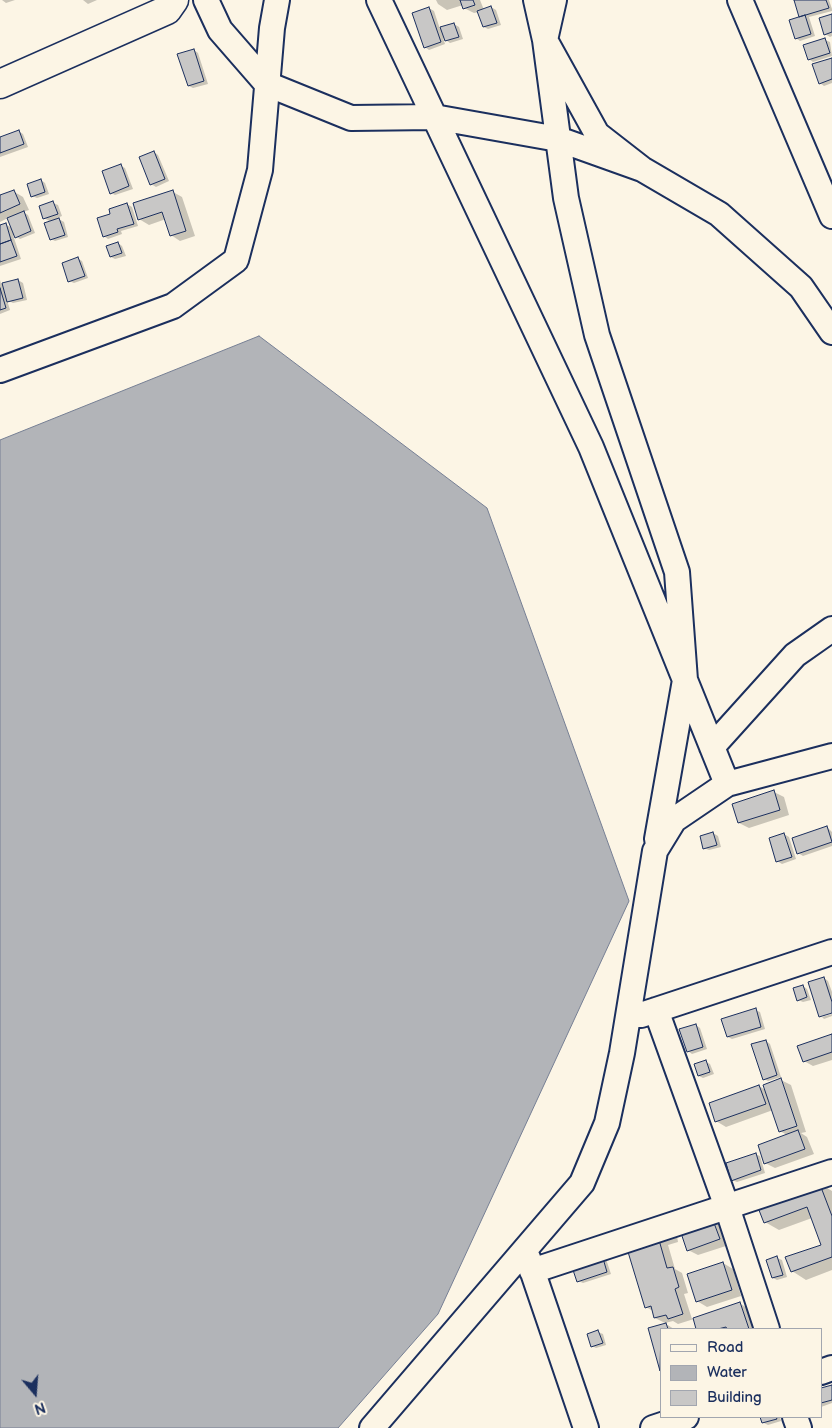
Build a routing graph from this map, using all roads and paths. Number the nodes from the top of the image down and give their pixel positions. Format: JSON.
{"nodes":[{"id":1,"x":174,"y":0,"type":"edge"},
{"id":2,"x":206,"y":0,"type":"edge"},
{"id":3,"x":277,"y":0,"type":"edge"},
{"id":4,"x":379,"y":0,"type":"edge"},
{"id":5,"x":536,"y":0,"type":"edge"},
{"id":6,"x":554,"y":0,"type":"edge"},
{"id":7,"x":740,"y":0,"type":"edge"},
{"id":8,"x":545,"y":40,"type":"junction"},
{"id":9,"x":0,"y":84,"type":"edge"},
{"id":10,"x":267,"y":84,"type":"junction"},
{"id":11,"x":434,"y":117,"type":"junction"},
{"id":12,"x":558,"y":139,"type":"junction"},
{"id":13,"x":642,"y":169,"type":"junction"},
{"id":14,"x":832,"y":216,"type":"edge"},
{"id":15,"x":832,"y":332,"type":"edge"},
{"id":16,"x":0,"y":370,"type":"edge"},
{"id":17,"x":832,"y":629,"type":"edge"},
{"id":18,"x":685,"y":680,"type":"junction"},
{"id":19,"x":712,"y":747,"type":"junction"},
{"id":20,"x":832,"y":756,"type":"edge"},
{"id":21,"x":727,"y":784,"type":"junction"},
{"id":22,"x":655,"y":850,"type":"junction"},
{"id":23,"x":832,"y":952,"type":"edge"},
{"id":24,"x":656,"y":1010,"type":"junction"},
{"id":25,"x":627,"y":1019,"type":"junction"},
{"id":26,"x":832,"y":1172,"type":"edge"},
{"id":27,"x":727,"y":1207,"type":"junction"},
{"id":28,"x":525,"y":1249,"type":"junction"},
{"id":29,"x":532,"y":1271,"type":"junction"},
{"id":30,"x":767,"y":1328,"type":"edge"},
{"id":31,"x":683,"y":1418,"type":"edge"},
{"id":32,"x":372,"y":1428,"type":"edge"},
{"id":33,"x":586,"y":1428,"type":"edge"},
{"id":34,"x":653,"y":1428,"type":"edge"}],
"edges":[{"from":1,"to":9,"type":"street"},
{"from":2,"to":10,"type":"street"},
{"from":3,"to":10,"type":"street"},
{"from":4,"to":11,"type":"street"},
{"from":5,"to":8,"type":"street"},
{"from":6,"to":8,"type":"street"},
{"from":7,"to":14,"type":"street"},
{"from":8,"to":12,"type":"street"},
{"from":8,"to":13,"type":"street"},
{"from":10,"to":11,"type":"street"},
{"from":10,"to":16,"type":"street"},
{"from":11,"to":12,"type":"street"},
{"from":11,"to":18,"type":"street"},
{"from":12,"to":13,"type":"street"},
{"from":12,"to":18,"type":"street"},
{"from":13,"to":15,"type":"street"},
{"from":17,"to":19,"type":"street"},
{"from":18,"to":19,"type":"street"},
{"from":18,"to":22,"type":"street"},
{"from":19,"to":21,"type":"street"},
{"from":20,"to":21,"type":"street"},
{"from":21,"to":22,"type":"street"},
{"from":22,"to":25,"type":"street"},
{"from":23,"to":24,"type":"street"},
{"from":24,"to":25,"type":"street"},
{"from":24,"to":27,"type":"street"},
{"from":25,"to":28,"type":"street"},
{"from":26,"to":27,"type":"street"},
{"from":27,"to":29,"type":"street"},
{"from":27,"to":30,"type":"street"},
{"from":28,"to":29,"type":"street"},
{"from":28,"to":32,"type":"street"},
{"from":29,"to":33,"type":"street"},
{"from":31,"to":34,"type":"street"}]}
